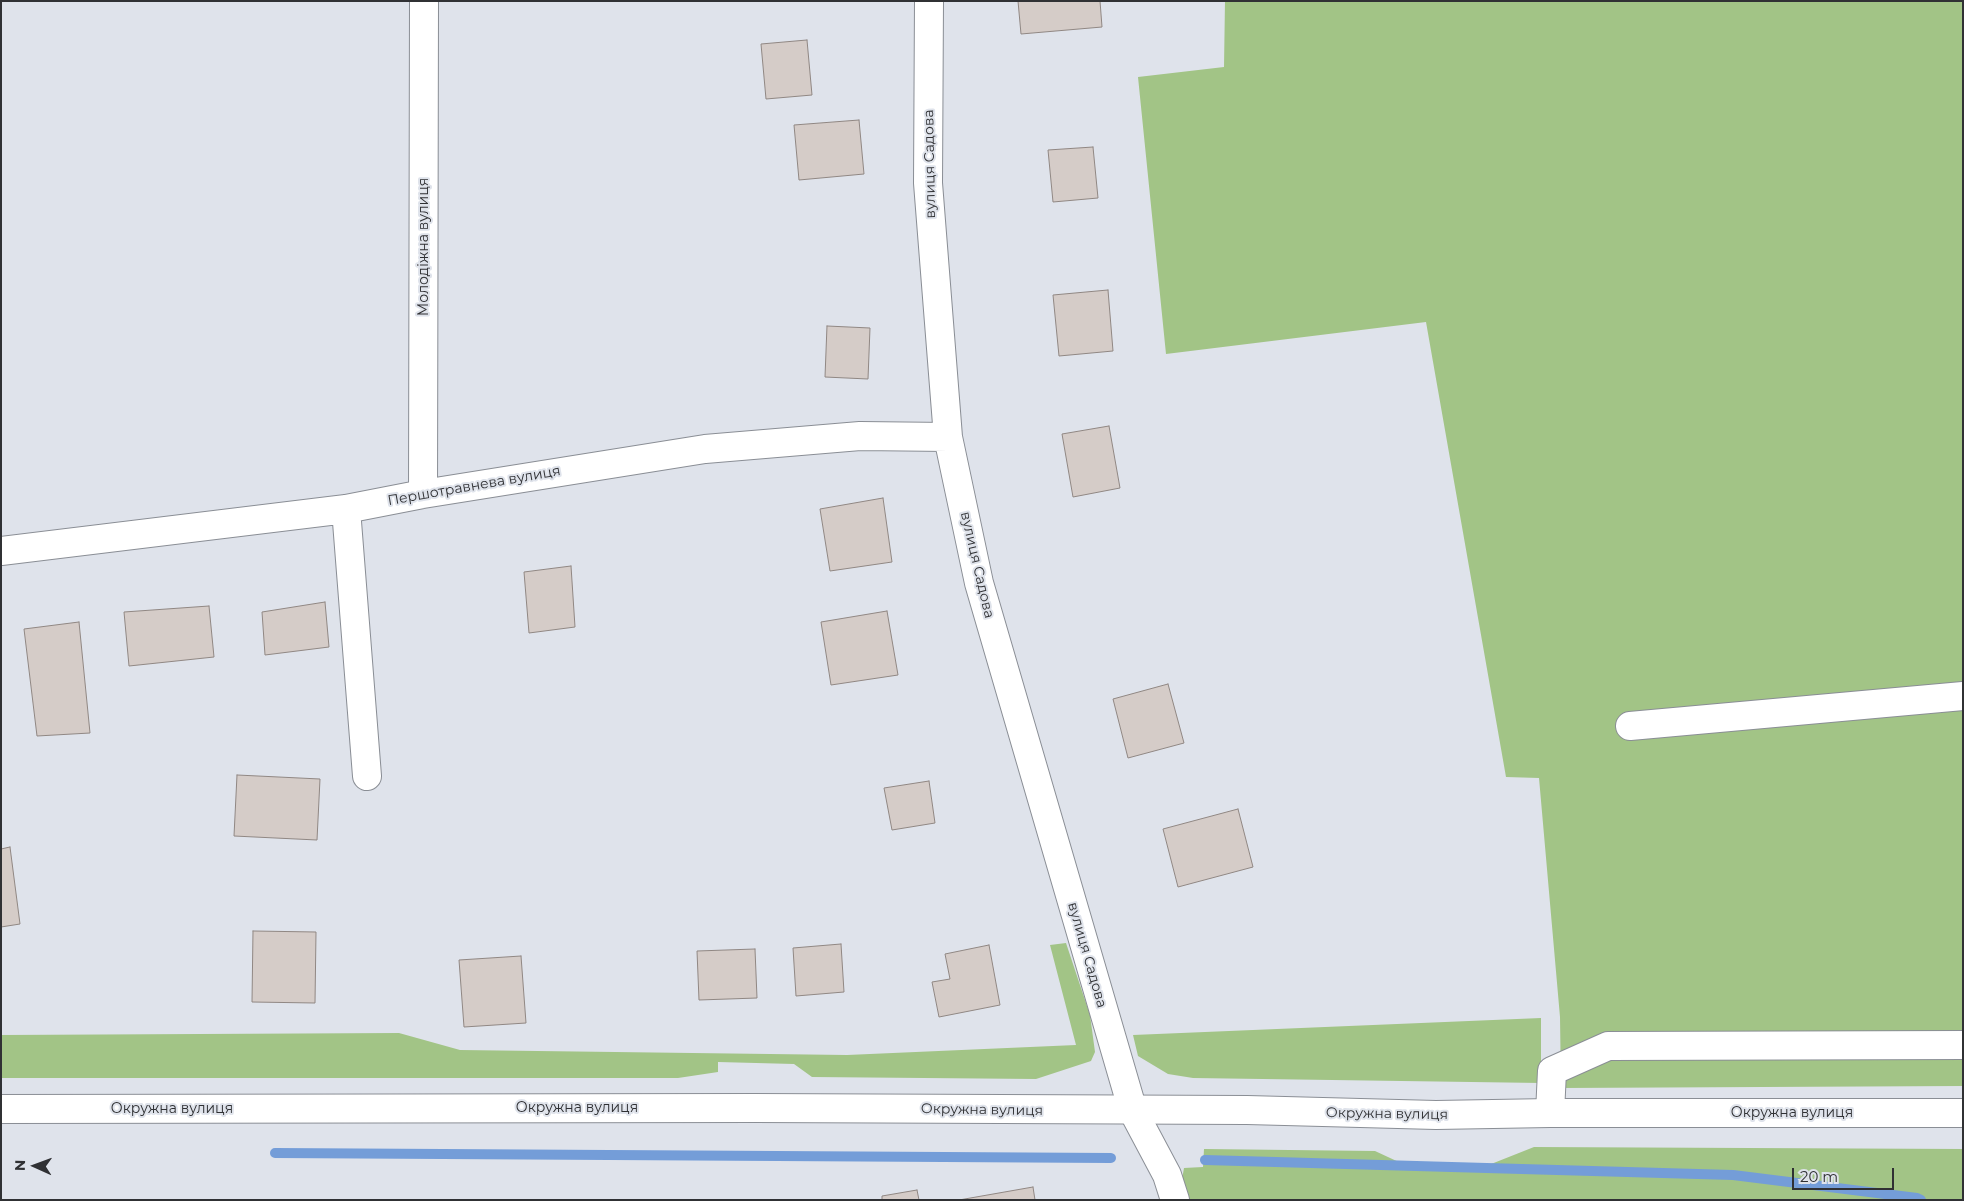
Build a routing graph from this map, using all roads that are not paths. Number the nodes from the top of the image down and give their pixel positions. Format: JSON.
{"nodes":[{"id":1,"x":424,"y":1,"type":"edge"},
{"id":2,"x":929,"y":1,"type":"edge"},
{"id":3,"x":948,"y":437,"type":"junction"},
{"id":4,"x":423,"y":494,"type":"junction"},
{"id":5,"x":346,"y":509,"type":"junction"},
{"id":6,"x":1,"y":551,"type":"edge"},
{"id":7,"x":1963,"y":696,"type":"edge"},
{"id":8,"x":1630,"y":726,"type":"dead end"},
{"id":9,"x":366,"y":776,"type":"dead end"},
{"id":10,"x":1963,"y":1044,"type":"edge"},
{"id":11,"x":1,"y":1109,"type":"edge"},
{"id":12,"x":1133,"y":1111,"type":"junction"},
{"id":13,"x":1550,"y":1114,"type":"junction"},
{"id":14,"x":1963,"y":1114,"type":"edge"},
{"id":15,"x":1175,"y":1200,"type":"edge"}],
"edges":[{"from":1,"to":4,"type":"main road","name":"Молодіжна вулиця"},
{"from":2,"to":3,"type":"main road","name":"вулиця Садова"},
{"from":3,"to":4,"type":"main road","name":"Першотравнева вулиця"},
{"from":3,"to":12,"type":"main road","name":"вулиця Садова"},
{"from":4,"to":5,"type":"main road","name":"Першотравнева вулиця"},
{"from":5,"to":6,"type":"main road","name":"Першотравнева вулиця"},
{"from":5,"to":9,"type":"main road"},
{"from":7,"to":8,"type":"main road"},
{"from":10,"to":13,"type":"main road"},
{"from":11,"to":12,"type":"main road","name":"Окружна вулиця"},
{"from":12,"to":13,"type":"main road","name":"Окружна вулиця"},
{"from":12,"to":15,"type":"main road","name":"вулиця Садова"},
{"from":13,"to":14,"type":"main road","name":"Окружна вулиця"}]}
